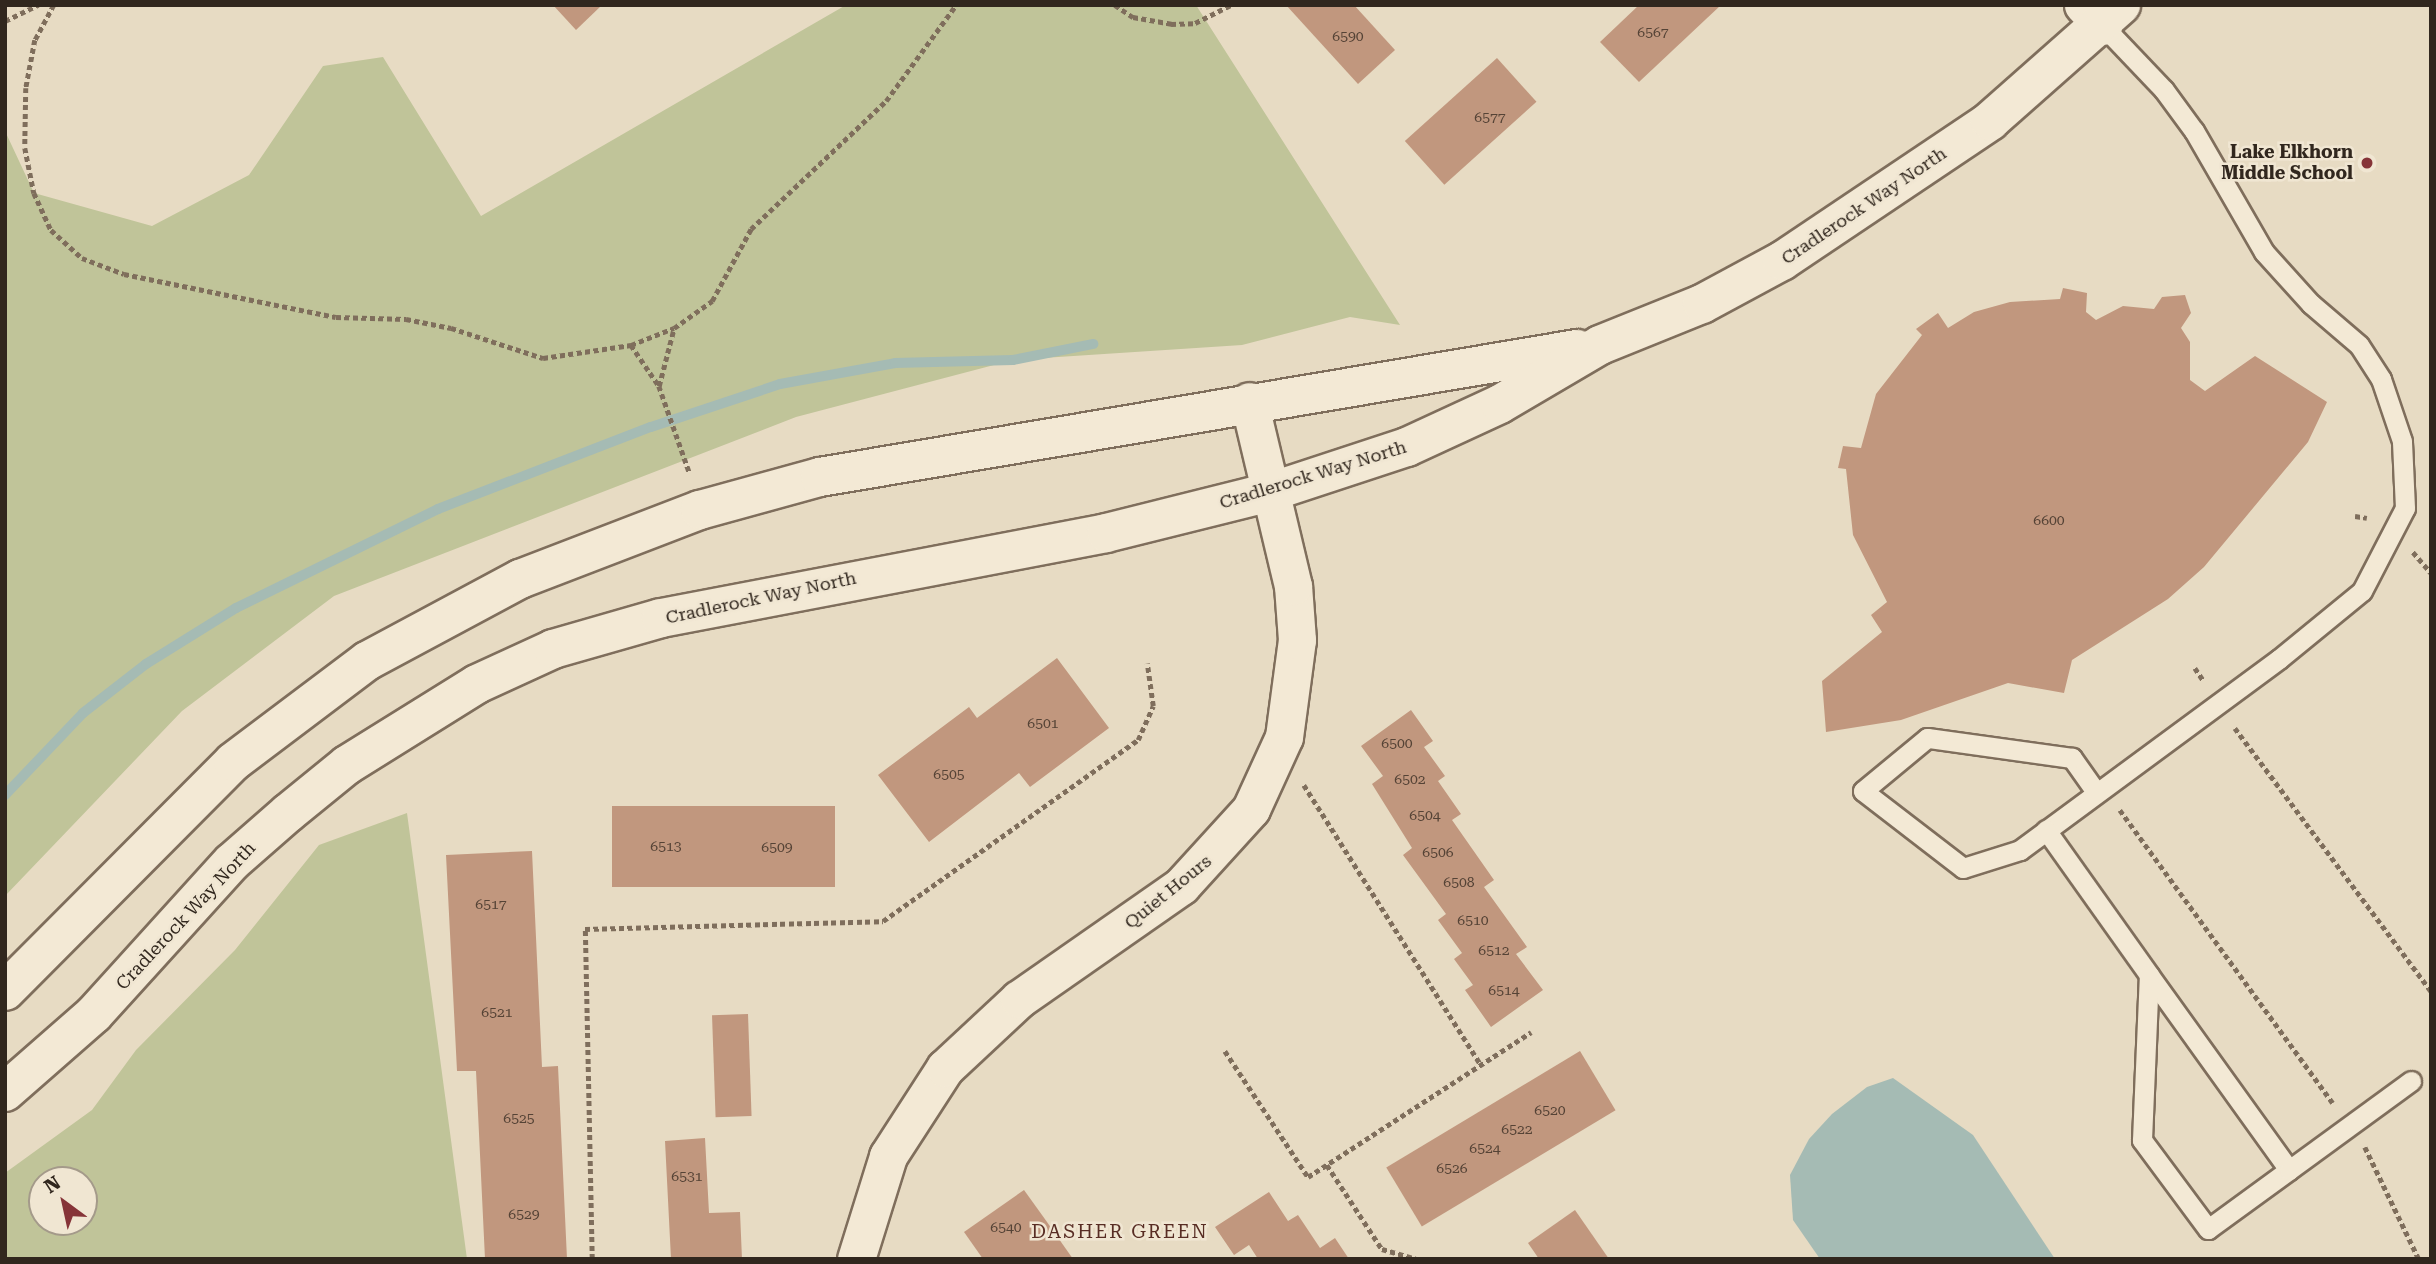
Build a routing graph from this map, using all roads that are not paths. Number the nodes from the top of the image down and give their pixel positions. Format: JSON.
{"nodes":[{"id":1,"x":2102,"y":12,"type":"edge"},
{"id":2,"x":1600,"y":345,"type":"junction"},
{"id":3,"x":1249,"y":401,"type":"junction"},
{"id":4,"x":1270,"y":492,"type":"junction"},
{"id":5,"x":2100,"y":790,"type":"junction"},
{"id":6,"x":2046,"y":830,"type":"junction"},
{"id":7,"x":2149,"y":975,"type":"junction"},
{"id":8,"x":5,"y":991,"type":"edge"},
{"id":9,"x":2411,"y":1081,"type":"dead end"},
{"id":10,"x":5,"y":1092,"type":"edge"},
{"id":11,"x":2289,"y":1170,"type":"junction"},
{"id":12,"x":856,"y":1259,"type":"edge"}],
"edges":[{"from":1,"to":2,"type":"street","name":"Cradlerock Way North"},
{"from":1,"to":5,"type":"lane"},
{"from":2,"to":3,"type":"street","name":"Cradlerock Way North"},
{"from":2,"to":4,"type":"street","name":"Cradlerock Way North"},
{"from":3,"to":4,"type":"street","name":"Quiet Hours"},
{"from":3,"to":8,"type":"street","name":"Cradlerock Way North"},
{"from":4,"to":10,"type":"street","name":"Cradlerock Way North"},
{"from":4,"to":12,"type":"street","name":"Quiet Hours"},
{"from":5,"to":6,"type":"lane"},
{"from":5,"to":6,"type":"lane"},
{"from":6,"to":7,"type":"lane"},
{"from":7,"to":11,"type":"lane"},
{"from":7,"to":11,"type":"lane"},
{"from":9,"to":11,"type":"lane"}]}
